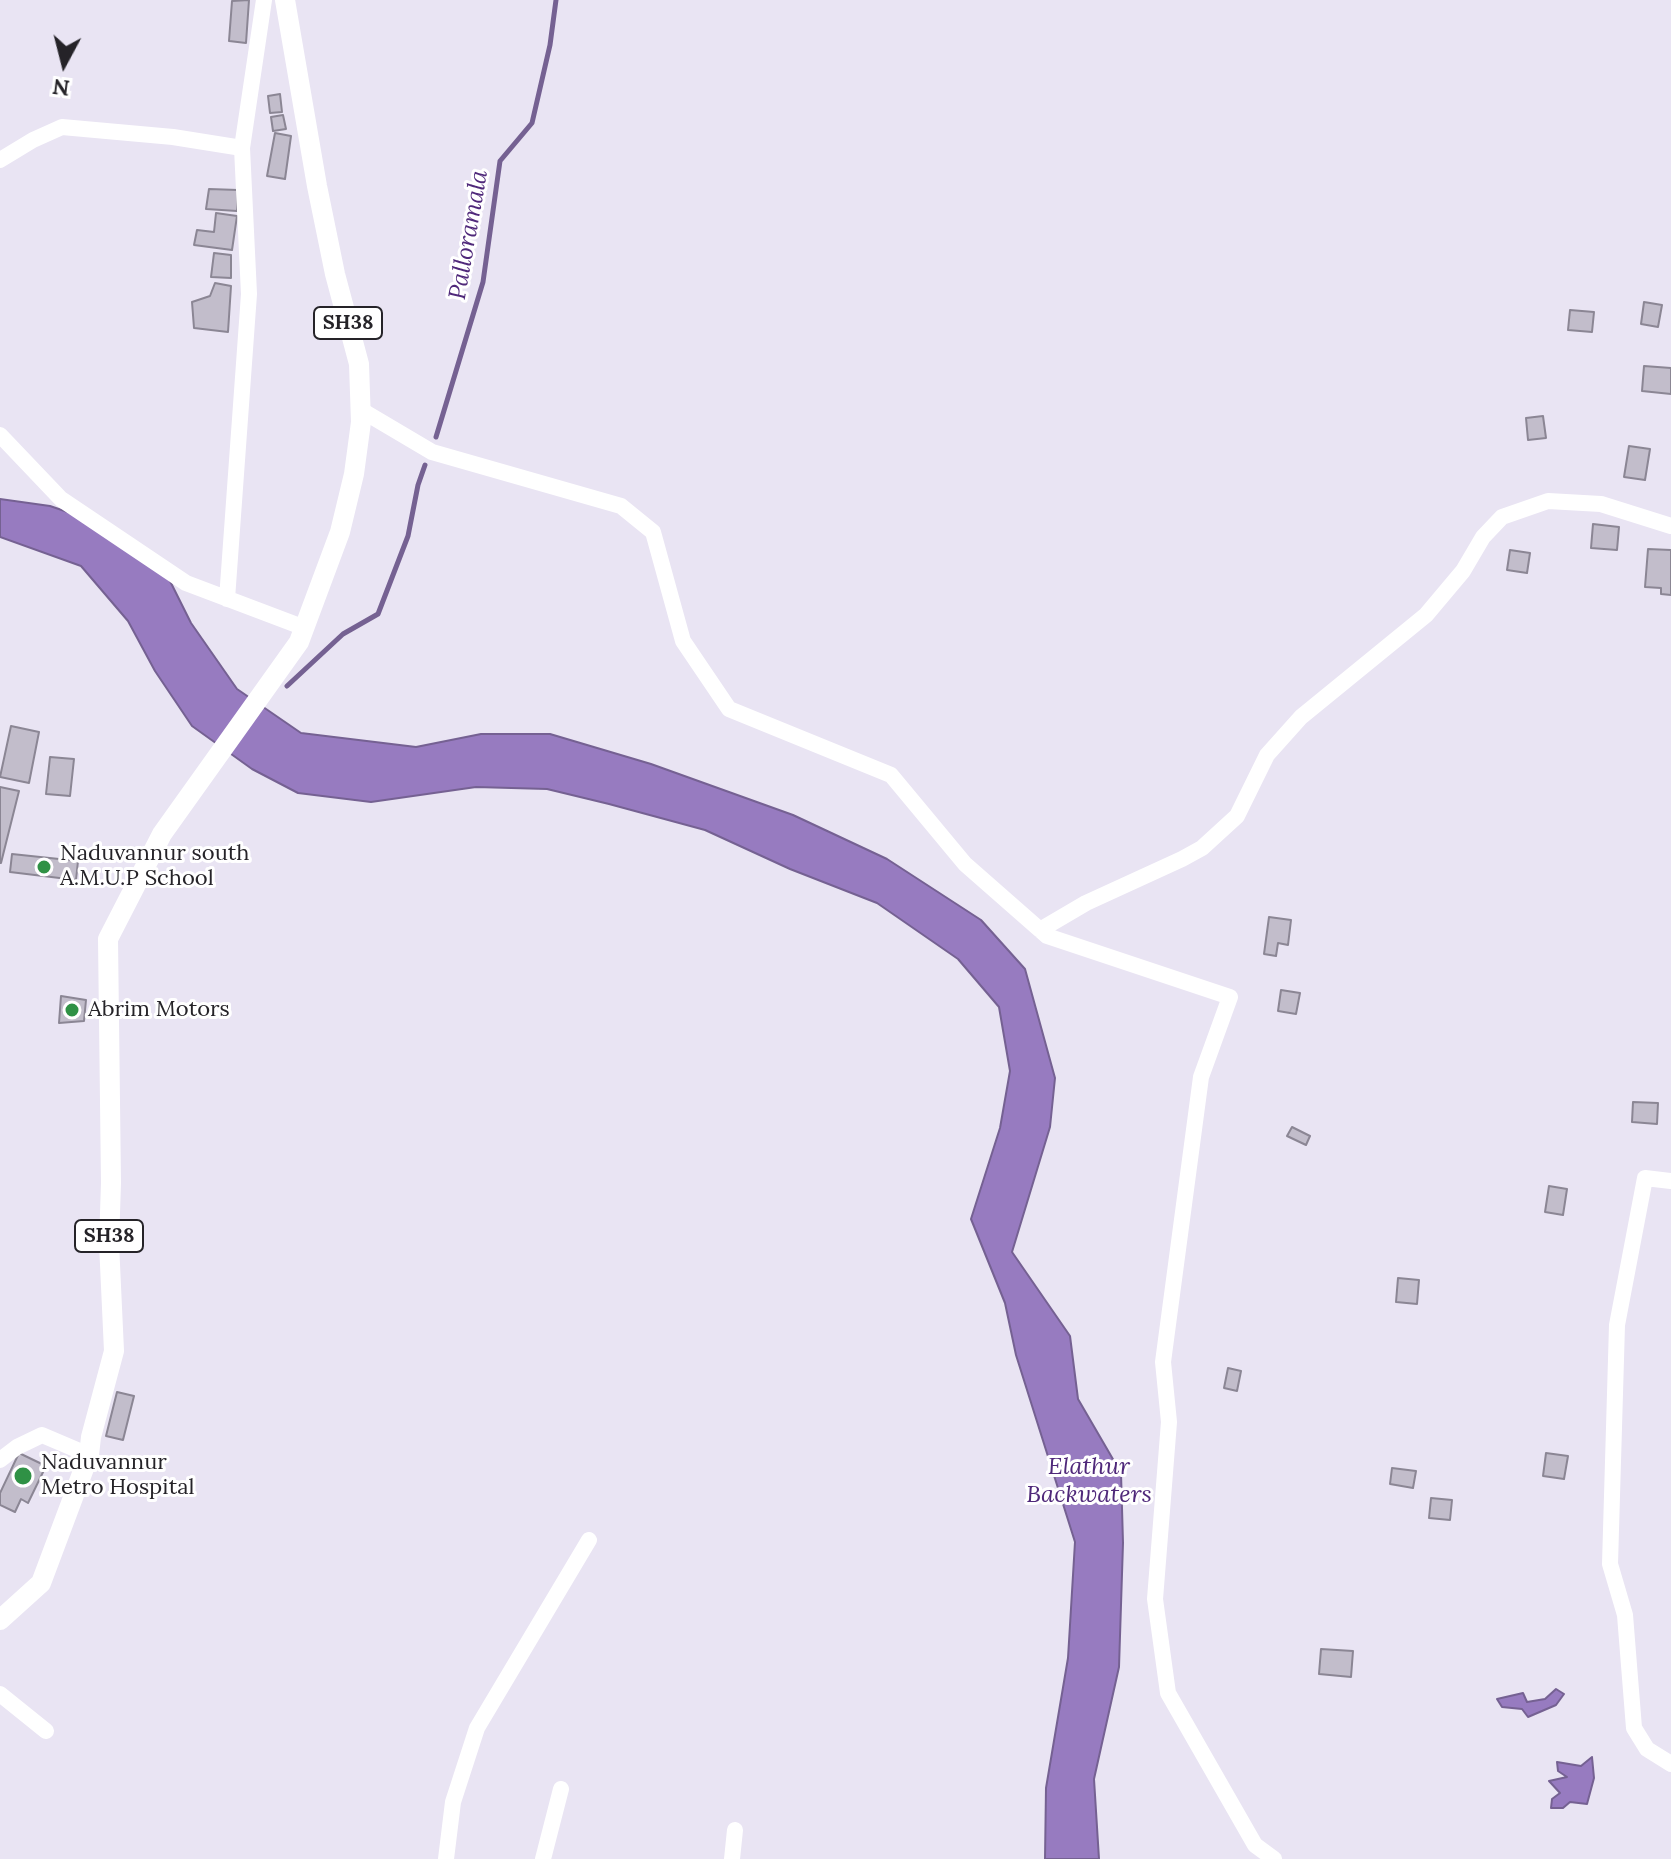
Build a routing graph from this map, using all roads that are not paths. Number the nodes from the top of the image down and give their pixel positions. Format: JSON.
{"nodes":[{"id":1,"x":264,"y":0,"type":"edge"},
{"id":2,"x":285,"y":0,"type":"edge"},
{"id":3,"x":242,"y":148,"type":"junction"},
{"id":4,"x":0,"y":160,"type":"edge"},
{"id":5,"x":361,"y":410,"type":"junction"},
{"id":6,"x":0,"y":435,"type":"edge"},
{"id":7,"x":1671,"y":526,"type":"edge"},
{"id":8,"x":227,"y":599,"type":"junction"},
{"id":9,"x":302,"y":635,"type":"junction"},
{"id":10,"x":1040,"y":930,"type":"junction"},
{"id":11,"x":1671,"y":1181,"type":"edge"},
{"id":12,"x":89,"y":1455,"type":"junction"},
{"id":13,"x":0,"y":1460,"type":"edge"},
{"id":14,"x":589,"y":1540,"type":"dead end"},
{"id":15,"x":0,"y":1620,"type":"edge"},
{"id":16,"x":0,"y":1694,"type":"edge"},
{"id":17,"x":46,"y":1731,"type":"dead end"},
{"id":18,"x":1671,"y":1764,"type":"edge"},
{"id":19,"x":561,"y":1789,"type":"dead end"},
{"id":20,"x":735,"y":1830,"type":"dead end"},
{"id":21,"x":446,"y":1859,"type":"edge"},
{"id":22,"x":543,"y":1859,"type":"edge"},
{"id":23,"x":732,"y":1859,"type":"edge"},
{"id":24,"x":1274,"y":1859,"type":"edge"}],
"edges":[{"from":1,"to":3,"type":"street"},
{"from":2,"to":5,"type":"main road","number":"SH38"},
{"from":3,"to":4,"type":"street"},
{"from":3,"to":8,"type":"street"},
{"from":5,"to":9,"type":"main road","number":"SH38"},
{"from":5,"to":10,"type":"street"},
{"from":6,"to":8,"type":"street"},
{"from":7,"to":10,"type":"street"},
{"from":8,"to":9,"type":"street"},
{"from":9,"to":12,"type":"main road","number":"SH38"},
{"from":10,"to":24,"type":"street"},
{"from":11,"to":18,"type":"street"},
{"from":12,"to":13,"type":"street"},
{"from":12,"to":15,"type":"main road","number":"SH38"},
{"from":14,"to":21,"type":"street"},
{"from":16,"to":17,"type":"street"},
{"from":19,"to":22,"type":"street"},
{"from":20,"to":23,"type":"street"}]}
